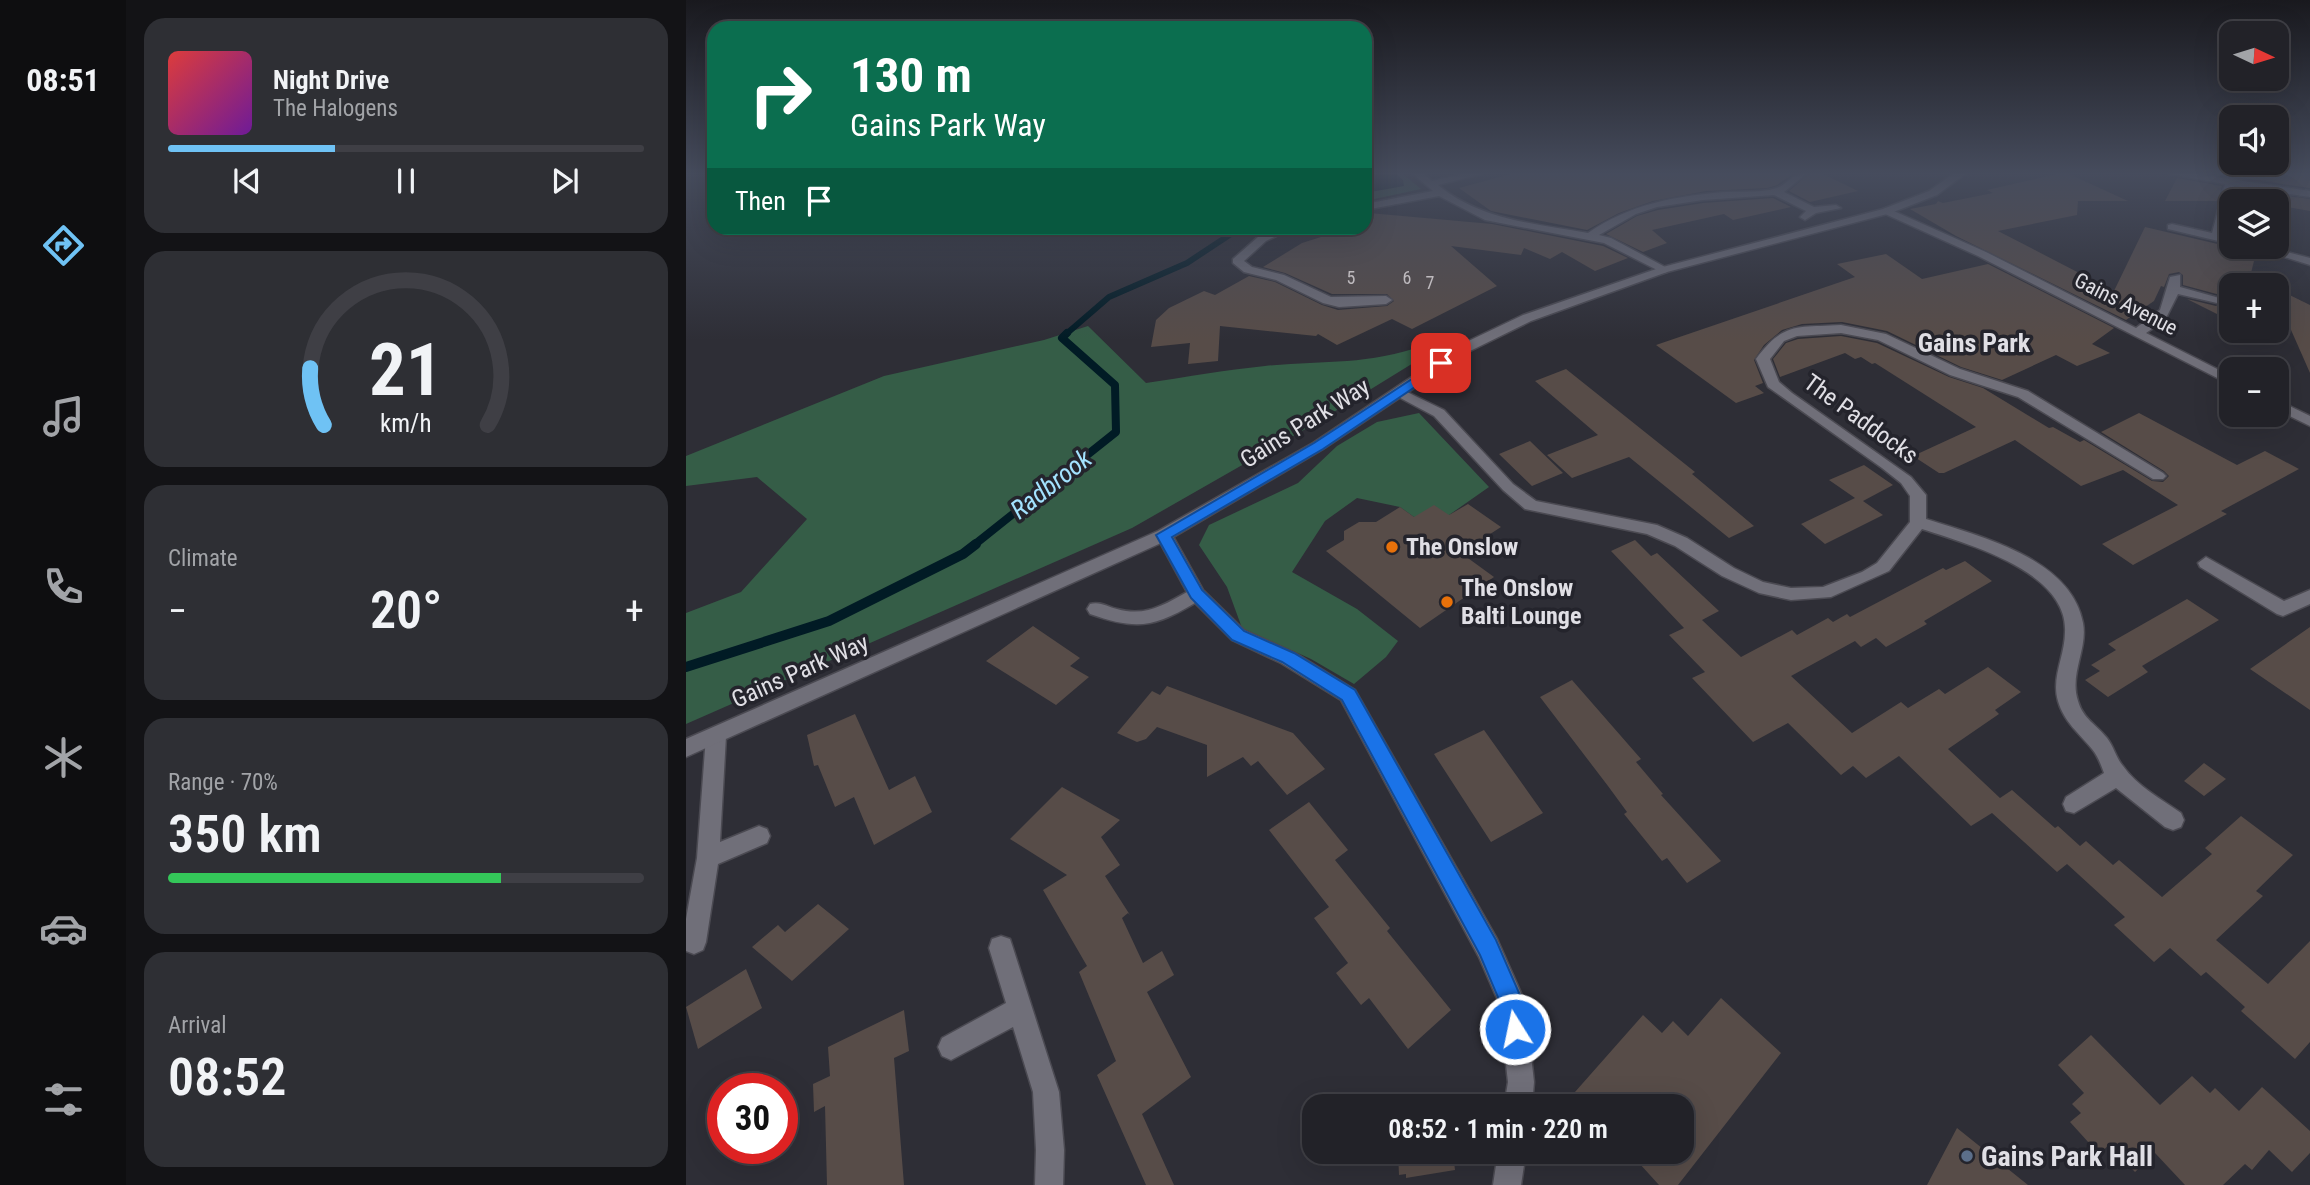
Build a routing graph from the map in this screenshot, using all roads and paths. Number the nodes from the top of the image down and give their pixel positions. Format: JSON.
{"nodes":[{"id":1,"x":1553,"y":229,"type":"edge"},
{"id":2,"x":1599,"y":229,"type":"edge"},
{"id":3,"x":1818,"y":229,"type":"edge"},
{"id":4,"x":1927,"y":229,"type":"edge"},
{"id":5,"x":2182,"y":229,"type":"edge"},
{"id":6,"x":2218,"y":229,"type":"edge"},
{"id":7,"x":1271,"y":235,"type":"edge"},
{"id":8,"x":1591,"y":236,"type":"junction"},
{"id":9,"x":2216,"y":237,"type":"junction"},
{"id":10,"x":2219,"y":238,"type":"edge"},
{"id":11,"x":2289,"y":256,"type":"edge"},
{"id":12,"x":2310,"y":262,"type":"edge"},
{"id":13,"x":1663,"y":270,"type":"junction"},
{"id":14,"x":2217,"y":299,"type":"dead end"},
{"id":15,"x":1386,"y":300,"type":"dead end"},
{"id":16,"x":2136,"y":333,"type":"junction"},
{"id":17,"x":2219,"y":375,"type":"edge"},
{"id":18,"x":1398,"y":393,"type":"junction"},
{"id":19,"x":2289,"y":411,"type":"edge"},
{"id":20,"x":2310,"y":422,"type":"edge"},
{"id":21,"x":2158,"y":476,"type":"dead end"},
{"id":22,"x":1918,"y":522,"type":"junction"},
{"id":23,"x":1164,"y":535,"type":"junction"},
{"id":24,"x":2206,"y":563,"type":"dead end"},
{"id":25,"x":1197,"y":594,"type":"junction"},
{"id":26,"x":2310,"y":596,"type":"edge"},
{"id":27,"x":1096,"y":609,"type":"dead end"},
{"id":28,"x":716,"y":736,"type":"junction"},
{"id":29,"x":686,"y":748,"type":"edge"},
{"id":30,"x":2117,"y":776,"type":"junction"},
{"id":31,"x":2074,"y":804,"type":"dead end"},
{"id":32,"x":2173,"y":820,"type":"dead end"},
{"id":33,"x":759,"y":836,"type":"dead end"},
{"id":34,"x":708,"y":858,"type":"junction"},
{"id":35,"x":694,"y":942,"type":"dead end"},
{"id":36,"x":1001,"y":948,"type":"dead end"},
{"id":37,"x":1018,"y":1010,"type":"junction"},
{"id":38,"x":951,"y":1048,"type":"dead end"},
{"id":39,"x":1520,"y":1094,"type":"edge"},
{"id":40,"x":1510,"y":1164,"type":"edge"},
{"id":41,"x":1049,"y":1185,"type":"edge"},
{"id":42,"x":1507,"y":1185,"type":"edge"}],
"edges":[{"from":1,"to":8,"type":"street"},
{"from":2,"to":8,"type":"street"},
{"from":3,"to":13,"type":"street","name":"Gains Park Way"},
{"from":4,"to":16,"type":"street","name":"Gains Avenue"},
{"from":5,"to":9,"type":"street"},
{"from":6,"to":9,"type":"street"},
{"from":7,"to":15,"type":"street"},
{"from":8,"to":13,"type":"street"},
{"from":9,"to":10,"type":"street"},
{"from":11,"to":12,"type":"street"},
{"from":13,"to":18,"type":"street","name":"Gains Park Way"},
{"from":14,"to":16,"type":"street"},
{"from":16,"to":17,"type":"street","name":"Gains Avenue"},
{"from":18,"to":22,"type":"street"},
{"from":18,"to":23,"type":"street","name":"Gains Park Way"},
{"from":19,"to":20,"type":"street"},
{"from":21,"to":22,"type":"street","name":"The Paddocks"},
{"from":22,"to":30,"type":"street"},
{"from":23,"to":25,"type":"street"},
{"from":23,"to":28,"type":"street","name":"Gains Park Way"},
{"from":24,"to":26,"type":"street"},
{"from":25,"to":27,"type":"street"},
{"from":25,"to":39,"type":"street"},
{"from":28,"to":29,"type":"street","name":"Gains Park Way"},
{"from":28,"to":34,"type":"street"},
{"from":30,"to":31,"type":"street"},
{"from":30,"to":32,"type":"street"},
{"from":33,"to":34,"type":"street"},
{"from":34,"to":35,"type":"street"},
{"from":36,"to":37,"type":"street"},
{"from":37,"to":38,"type":"street"},
{"from":37,"to":41,"type":"street"},
{"from":40,"to":42,"type":"street"}]}
